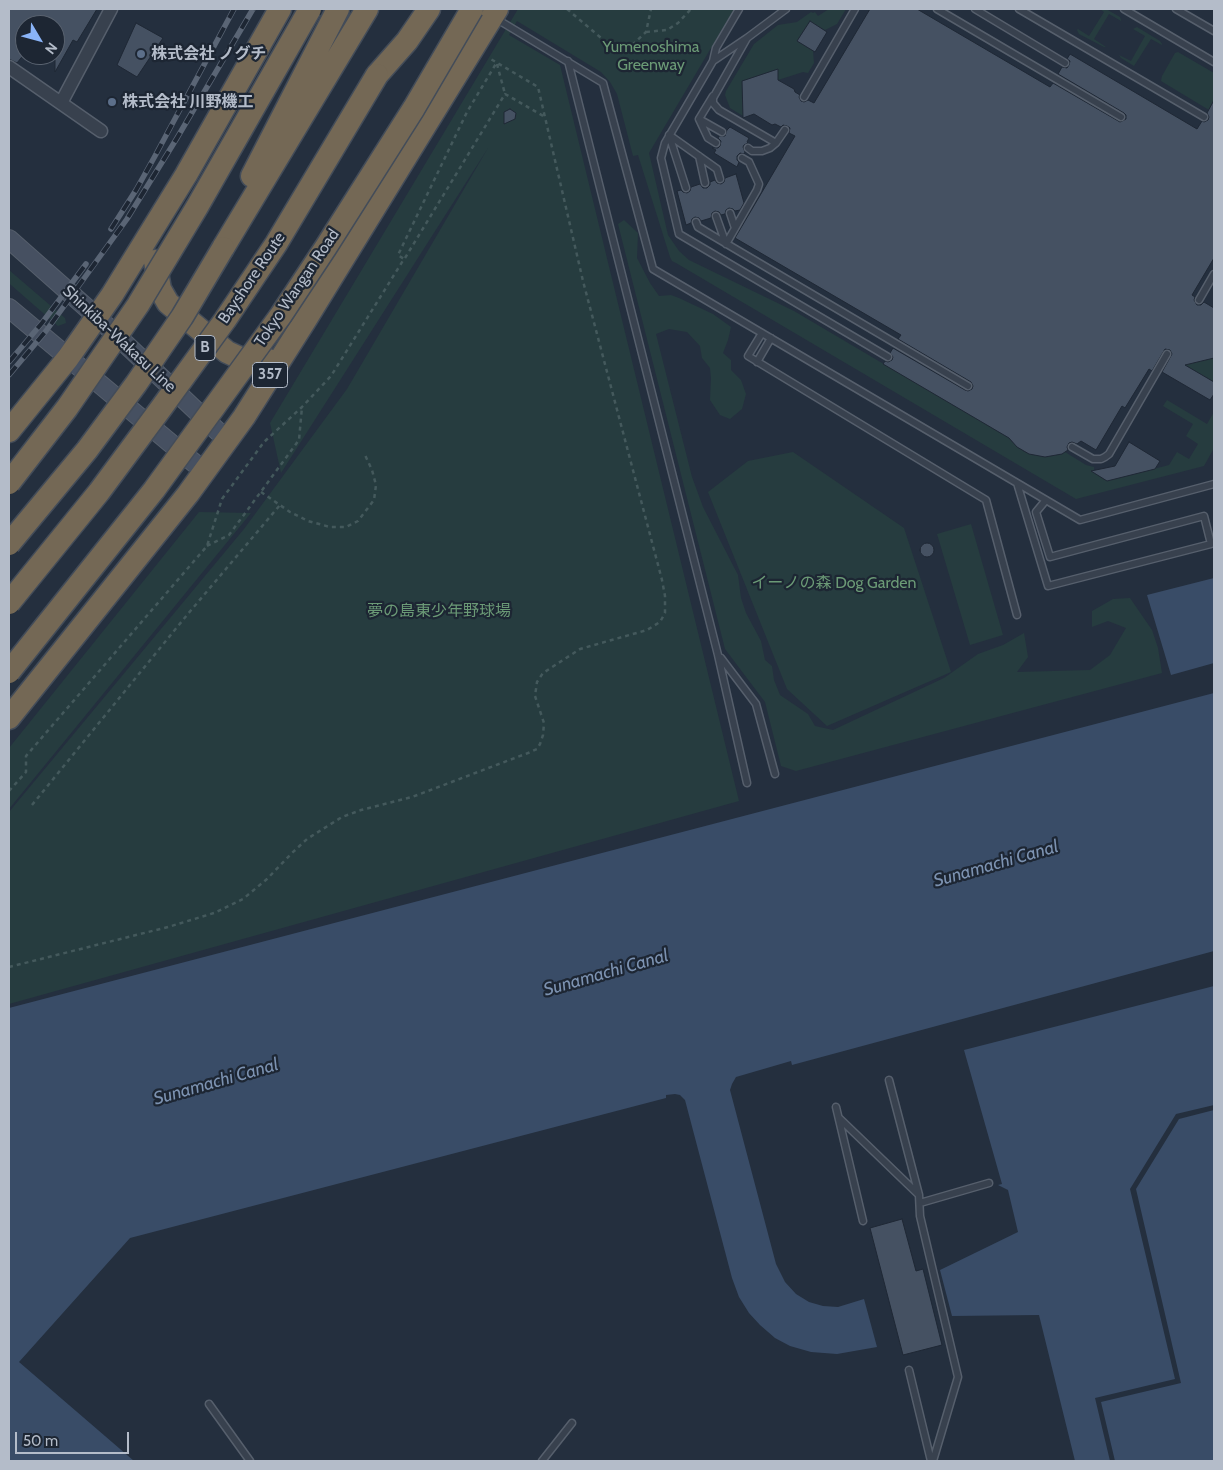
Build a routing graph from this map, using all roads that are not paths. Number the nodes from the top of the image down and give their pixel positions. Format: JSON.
{"nodes":[{"id":1,"x":111,"y":9,"type":"edge"},
{"id":2,"x":280,"y":9,"type":"edge"},
{"id":3,"x":310,"y":9,"type":"edge"},
{"id":4,"x":338,"y":9,"type":"edge"},
{"id":5,"x":367,"y":9,"type":"edge"},
{"id":6,"x":416,"y":9,"type":"edge"},
{"id":7,"x":429,"y":9,"type":"edge"},
{"id":8,"x":739,"y":9,"type":"edge"},
{"id":9,"x":786,"y":9,"type":"edge"},
{"id":10,"x":855,"y":9,"type":"edge"},
{"id":11,"x":937,"y":9,"type":"edge"},
{"id":12,"x":975,"y":9,"type":"edge"},
{"id":13,"x":1019,"y":9,"type":"edge"},
{"id":14,"x":1124,"y":9,"type":"edge"},
{"id":15,"x":1176,"y":9,"type":"edge"},
{"id":16,"x":487,"y":11,"type":"edge"},
{"id":17,"x":1214,"y":31,"type":"edge"},
{"id":18,"x":747,"y":38,"type":"junction"},
{"id":19,"x":568,"y":61,"type":"junction"},
{"id":20,"x":713,"y":61,"type":"junction"},
{"id":21,"x":1214,"y":62,"type":"edge"},
{"id":22,"x":1065,"y":63,"type":"dead end"},
{"id":23,"x":9,"y":67,"type":"edge"},
{"id":24,"x":377,"y":75,"type":"junction"},
{"id":25,"x":714,"y":94,"type":"junction"},
{"id":26,"x":804,"y":97,"type":"dead end"},
{"id":27,"x":62,"y":103,"type":"junction"},
{"id":28,"x":1121,"y":117,"type":"dead end"},
{"id":29,"x":1204,"y":117,"type":"dead end"},
{"id":30,"x":699,"y":119,"type":"junction"},
{"id":31,"x":784,"y":130,"type":"dead end"},
{"id":32,"x":101,"y":131,"type":"dead end"},
{"id":33,"x":722,"y":132,"type":"dead end"},
{"id":34,"x":669,"y":135,"type":"junction"},
{"id":35,"x":716,"y":143,"type":"dead end"},
{"id":36,"x":776,"y":143,"type":"junction"},
{"id":37,"x":748,"y":148,"type":"dead end"},
{"id":38,"x":699,"y":156,"type":"junction"},
{"id":39,"x":742,"y":158,"type":"dead end"},
{"id":40,"x":186,"y":174,"type":"junction"},
{"id":41,"x":720,"y":179,"type":"dead end"},
{"id":42,"x":705,"y":183,"type":"dead end"},
{"id":43,"x":686,"y":188,"type":"dead end"},
{"id":44,"x":730,"y":213,"type":"dead end"},
{"id":45,"x":716,"y":216,"type":"dead end"},
{"id":46,"x":696,"y":222,"type":"dead end"},
{"id":47,"x":735,"y":228,"type":"junction"},
{"id":48,"x":9,"y":240,"type":"edge"},
{"id":49,"x":726,"y":244,"type":"junction"},
{"id":50,"x":223,"y":248,"type":"junction"},
{"id":51,"x":1214,"y":274,"type":"edge"},
{"id":52,"x":1199,"y":300,"type":"dead end"},
{"id":53,"x":9,"y":308,"type":"edge"},
{"id":54,"x":97,"y":317,"type":"junction"},
{"id":55,"x":762,"y":333,"type":"junction"},
{"id":56,"x":771,"y":338,"type":"junction"},
{"id":57,"x":1168,"y":354,"type":"dead end"},
{"id":58,"x":283,"y":355,"type":"junction"},
{"id":59,"x":888,"y":357,"type":"dead end"},
{"id":60,"x":68,"y":358,"type":"junction"},
{"id":61,"x":757,"y":362,"type":"junction"},
{"id":62,"x":968,"y":386,"type":"dead end"},
{"id":63,"x":9,"y":431,"type":"edge"},
{"id":64,"x":227,"y":440,"type":"junction"},
{"id":65,"x":1072,"y":447,"type":"dead end"},
{"id":66,"x":204,"y":472,"type":"junction"},
{"id":67,"x":9,"y":483,"type":"edge"},
{"id":68,"x":1017,"y":483,"type":"junction"},
{"id":69,"x":1214,"y":484,"type":"edge"},
{"id":70,"x":1046,"y":500,"type":"junction"},
{"id":71,"x":9,"y":544,"type":"edge"},
{"id":72,"x":9,"y":603,"type":"edge"},
{"id":73,"x":1017,"y":615,"type":"dead end"},
{"id":74,"x":718,"y":655,"type":"junction"},
{"id":75,"x":9,"y":672,"type":"edge"},
{"id":76,"x":9,"y":718,"type":"edge"},
{"id":77,"x":775,"y":774,"type":"dead end"},
{"id":78,"x":747,"y":784,"type":"dead end"},
{"id":79,"x":889,"y":1080,"type":"dead end"},
{"id":80,"x":836,"y":1107,"type":"dead end"},
{"id":81,"x":838,"y":1118,"type":"junction"},
{"id":82,"x":989,"y":1182,"type":"dead end"},
{"id":83,"x":919,"y":1195,"type":"junction"},
{"id":84,"x":920,"y":1203,"type":"junction"},
{"id":85,"x":864,"y":1222,"type":"dead end"},
{"id":86,"x":909,"y":1370,"type":"dead end"},
{"id":87,"x":208,"y":1404,"type":"dead end"},
{"id":88,"x":572,"y":1423,"type":"dead end"},
{"id":89,"x":250,"y":1461,"type":"edge"},
{"id":90,"x":542,"y":1461,"type":"edge"},
{"id":91,"x":932,"y":1461,"type":"edge"}],
"edges":[{"from":1,"to":27,"type":"street"},
{"from":2,"to":40,"type":"highway"},
{"from":3,"to":67,"type":"highway","bridge":true},
{"from":4,"to":50,"type":"highway"},
{"from":5,"to":50,"type":"highway","number":"B"},
{"from":6,"to":24,"type":"highway","name":"Bayshore Route","number":"B"},
{"from":7,"to":24,"type":"highway"},
{"from":8,"to":20,"type":"lane"},
{"from":9,"to":18,"type":"lane"},
{"from":10,"to":26,"type":"lane"},
{"from":11,"to":28,"type":"lane"},
{"from":12,"to":22,"type":"lane"},
{"from":13,"to":29,"type":"lane"},
{"from":14,"to":21,"type":"lane"},
{"from":15,"to":17,"type":"lane"},
{"from":16,"to":19,"type":"lane"},
{"from":16,"to":58,"type":"highway","number":"357"},
{"from":16,"to":75,"type":"highway","name":"Tokyo Wangan Road","number":"357","bridge":true},
{"from":18,"to":20,"type":"lane"},
{"from":18,"to":25,"type":"lane"},
{"from":19,"to":55,"type":"lane"},
{"from":19,"to":74,"type":"lane"},
{"from":20,"to":34,"type":"lane"},
{"from":23,"to":27,"type":"street"},
{"from":24,"to":72,"type":"highway","name":"Bayshore Route","number":"B","bridge":true},
{"from":25,"to":30,"type":"lane"},
{"from":25,"to":36,"type":"lane"},
{"from":27,"to":32,"type":"street"},
{"from":30,"to":33,"type":"lane"},
{"from":30,"to":35,"type":"lane"},
{"from":31,"to":36,"type":"lane"},
{"from":34,"to":38,"type":"lane"},
{"from":34,"to":43,"type":"lane"},
{"from":34,"to":59,"type":"lane"},
{"from":36,"to":37,"type":"lane"},
{"from":38,"to":41,"type":"lane"},
{"from":38,"to":42,"type":"lane"},
{"from":39,"to":47,"type":"lane"},
{"from":40,"to":54,"type":"highway"},
{"from":40,"to":58,"type":"highway"},
{"from":44,"to":47,"type":"lane"},
{"from":45,"to":49,"type":"lane"},
{"from":46,"to":49,"type":"lane"},
{"from":47,"to":49,"type":"lane"},
{"from":48,"to":54,"type":"street","name":"Shinkiba-Wakasu Line"},
{"from":49,"to":62,"type":"lane"},
{"from":50,"to":71,"type":"highway","number":"B","bridge":true},
{"from":51,"to":52,"type":"lane"},
{"from":53,"to":60,"type":"street"},
{"from":54,"to":60,"type":"highway"},
{"from":54,"to":64,"type":"street","name":"Shinkiba-Wakasu Line"},
{"from":55,"to":56,"type":"lane"},
{"from":55,"to":61,"type":"lane"},
{"from":56,"to":61,"type":"lane"},
{"from":56,"to":68,"type":"lane"},
{"from":57,"to":65,"type":"lane"},
{"from":58,"to":64,"type":"highway","number":"357"},
{"from":60,"to":63,"type":"highway"},
{"from":60,"to":66,"type":"street"},
{"from":61,"to":73,"type":"lane"},
{"from":64,"to":66,"type":"highway","number":"357"},
{"from":66,"to":76,"type":"highway","number":"357"},
{"from":68,"to":70,"type":"lane"},
{"from":68,"to":70,"type":"lane"},
{"from":69,"to":70,"type":"lane"},
{"from":74,"to":77,"type":"lane"},
{"from":74,"to":78,"type":"lane"},
{"from":79,"to":83,"type":"lane"},
{"from":80,"to":81,"type":"lane"},
{"from":81,"to":83,"type":"lane"},
{"from":81,"to":85,"type":"lane"},
{"from":82,"to":84,"type":"lane"},
{"from":83,"to":84,"type":"lane"},
{"from":84,"to":91,"type":"lane"},
{"from":86,"to":91,"type":"lane"},
{"from":87,"to":89,"type":"lane"},
{"from":88,"to":90,"type":"lane"}]}
